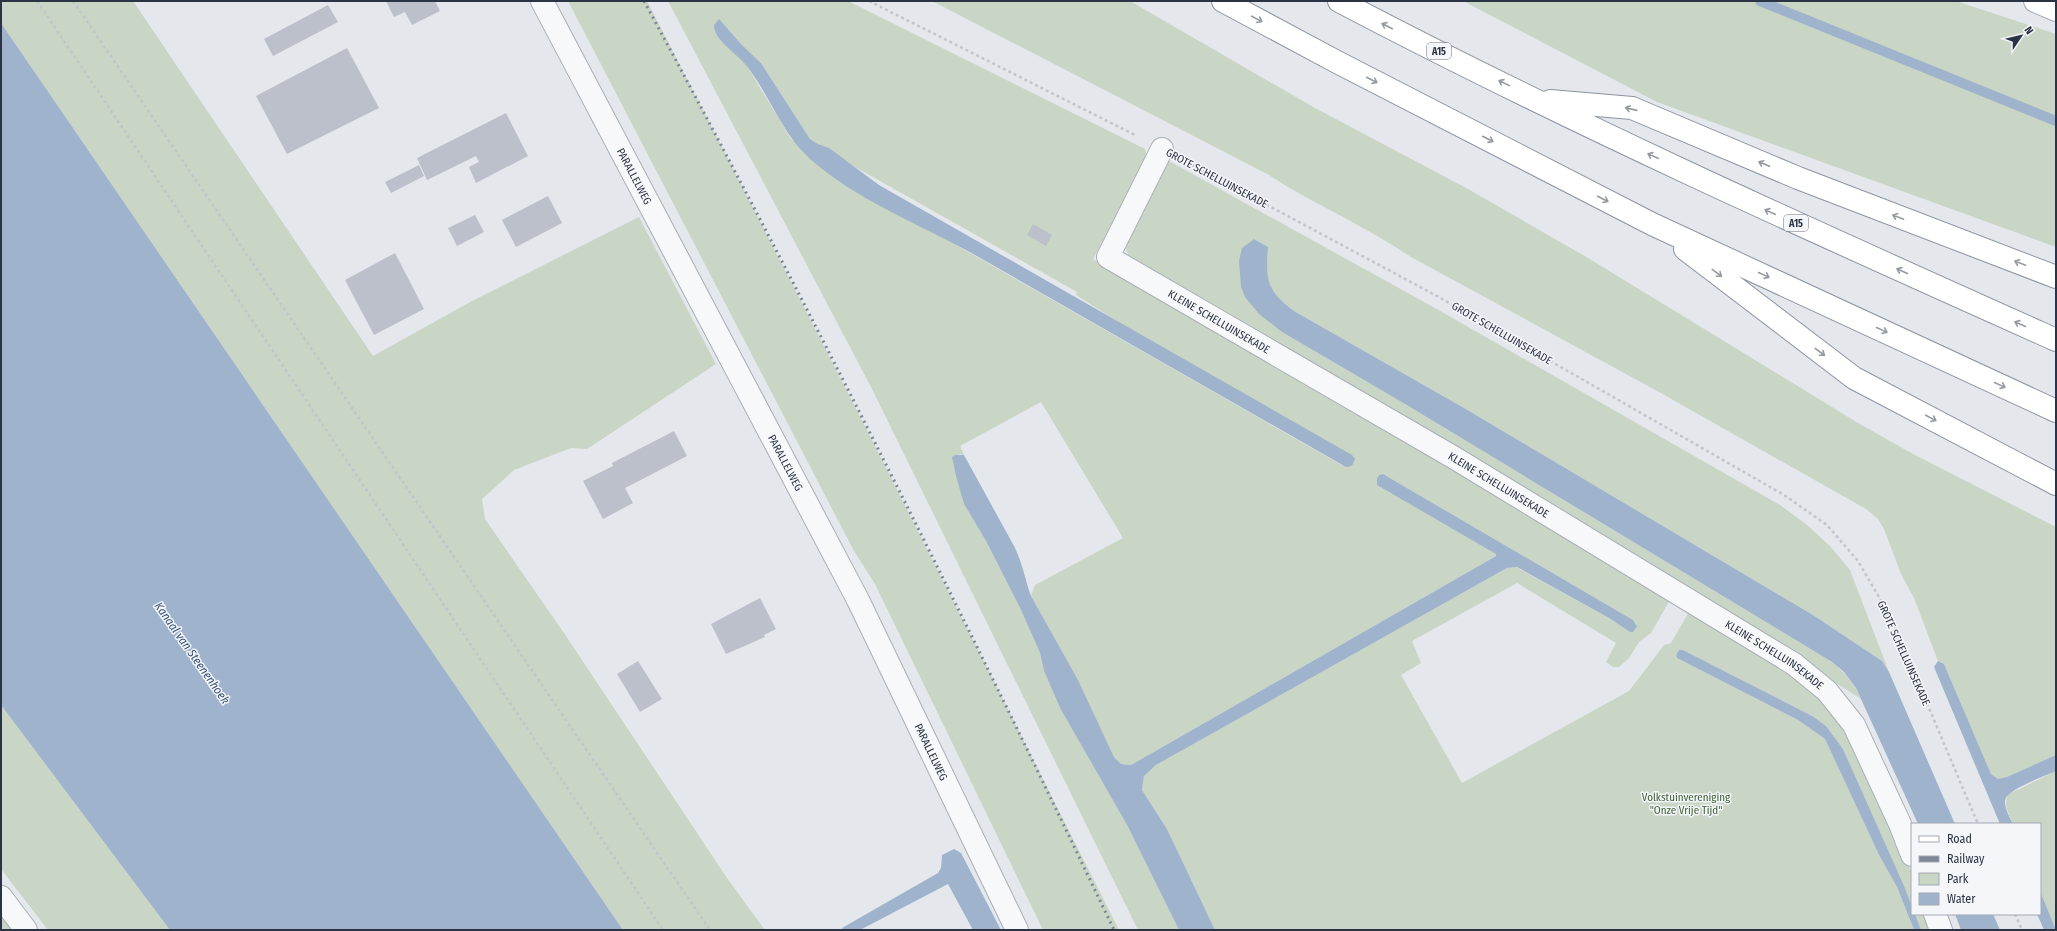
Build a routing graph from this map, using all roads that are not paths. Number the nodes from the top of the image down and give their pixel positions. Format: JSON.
{"nodes":[{"id":1,"x":542,"y":1,"type":"edge"},
{"id":2,"x":1222,"y":1,"type":"edge"},
{"id":3,"x":1339,"y":1,"type":"edge"},
{"id":4,"x":2035,"y":1,"type":"edge"},
{"id":5,"x":2056,"y":10,"type":"edge"},
{"id":6,"x":1539,"y":100,"type":"junction"},
{"id":7,"x":1162,"y":149,"type":"road end"},
{"id":8,"x":1652,"y":224,"type":"junction"},
{"id":9,"x":2056,"y":277,"type":"edge"},
{"id":10,"x":2056,"y":340,"type":"edge"},
{"id":11,"x":2056,"y":411,"type":"edge"},
{"id":12,"x":2056,"y":484,"type":"edge"},
{"id":13,"x":1911,"y":852,"type":"edge"},
{"id":14,"x":1,"y":897,"type":"edge"},
{"id":15,"x":1935,"y":915,"type":"edge"},
{"id":16,"x":26,"y":930,"type":"edge"},
{"id":17,"x":1017,"y":930,"type":"edge"},
{"id":18,"x":1941,"y":930,"type":"edge"}],
"edges":[{"from":1,"to":17,"type":"street","name":"PARALLELWEG"},
{"from":2,"to":8,"type":"main road","one_way":true},
{"from":6,"to":3,"type":"main road","number":"A15","one_way":true},
{"from":4,"to":5,"type":"main road"},
{"from":9,"to":6,"type":"main road","number":"A15","one_way":true},
{"from":10,"to":6,"type":"main road","number":"A15","one_way":true},
{"from":7,"to":13,"type":"street","name":"KLEINE SCHELLUINSEKADE"},
{"from":8,"to":11,"type":"main road","one_way":true},
{"from":8,"to":12,"type":"main road","one_way":true},
{"from":14,"to":16,"type":"street"},
{"from":15,"to":18,"type":"street"}]}
